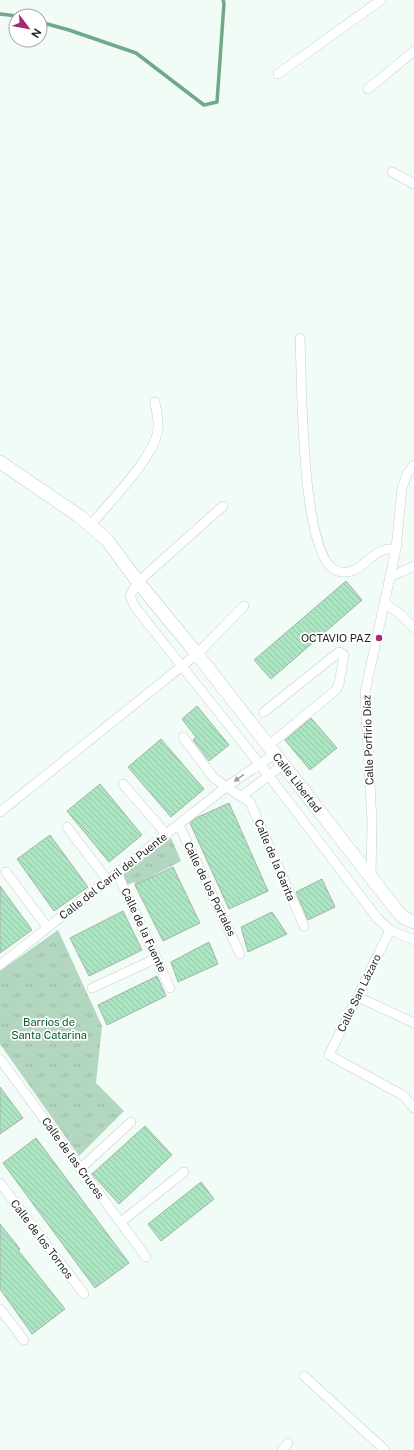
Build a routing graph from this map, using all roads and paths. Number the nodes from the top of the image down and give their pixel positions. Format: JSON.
{"nodes":[{"id":1,"x":381,"y":0,"type":"edge"},
{"id":2,"x":414,"y":51,"type":"edge"},
{"id":3,"x":278,"y":74,"type":"dead end"},
{"id":4,"x":368,"y":89,"type":"dead end"},
{"id":5,"x":392,"y":172,"type":"dead end"},
{"id":6,"x":414,"y":184,"type":"edge"},
{"id":7,"x":300,"y":338,"type":"dead end"},
{"id":8,"x":155,"y":402,"type":"dead end"},
{"id":9,"x":0,"y":462,"type":"edge"},
{"id":10,"x":414,"y":465,"type":"edge"},
{"id":11,"x":223,"y":506,"type":"dead end"},
{"id":12,"x":91,"y":525,"type":"junction"},
{"id":13,"x":396,"y":549,"type":"junction"},
{"id":14,"x":414,"y":566,"type":"edge"},
{"id":15,"x":390,"y":577,"type":"junction"},
{"id":16,"x":138,"y":582,"type":"junction"},
{"id":17,"x":384,"y":603,"type":"junction"},
{"id":18,"x":244,"y":606,"type":"dead end"},
{"id":19,"x":414,"y":628,"type":"edge"},
{"id":20,"x":197,"y":654,"type":"junction"},
{"id":21,"x":182,"y":666,"type":"junction"},
{"id":22,"x":264,"y":712,"type":"dead end"},
{"id":23,"x":182,"y":737,"type":"dead end"},
{"id":24,"x":272,"y":749,"type":"junction"},
{"id":25,"x":258,"y":763,"type":"junction"},
{"id":26,"x":284,"y":764,"type":"junction"},
{"id":27,"x":269,"y":776,"type":"junction"},
{"id":28,"x":123,"y":784,"type":"dead end"},
{"id":29,"x":226,"y":787,"type":"junction"},
{"id":30,"x":242,"y":796,"type":"junction"},
{"id":31,"x":0,"y":812,"type":"edge"},
{"id":32,"x":179,"y":825,"type":"junction"},
{"id":33,"x":67,"y":827,"type":"dead end"},
{"id":34,"x":166,"y":834,"type":"junction"},
{"id":35,"x":6,"y":872,"type":"dead end"},
{"id":36,"x":117,"y":873,"type":"junction"},
{"id":37,"x":371,"y":877,"type":"junction"},
{"id":38,"x":108,"y":881,"type":"junction"},
{"id":39,"x":414,"y":922,"type":"edge"},
{"id":40,"x":304,"y":926,"type":"dead end"},
{"id":41,"x":47,"y":927,"type":"junction"},
{"id":42,"x":390,"y":930,"type":"junction"},
{"id":43,"x":414,"y":940,"type":"edge"},
{"id":44,"x":240,"y":954,"type":"dead end"},
{"id":45,"x":157,"y":958,"type":"junction"},
{"id":46,"x":0,"y":964,"type":"edge"},
{"id":47,"x":92,"y":988,"type":"dead end"},
{"id":48,"x":170,"y":988,"type":"dead end"},
{"id":49,"x":358,"y":997,"type":"junction"},
{"id":50,"x":414,"y":1022,"type":"edge"},
{"id":51,"x":0,"y":1059,"type":"edge"},
{"id":52,"x":414,"y":1108,"type":"edge"},
{"id":53,"x":131,"y":1122,"type":"dead end"},
{"id":54,"x":80,"y":1169,"type":"junction"},
{"id":55,"x":184,"y":1172,"type":"dead end"},
{"id":56,"x":0,"y":1183,"type":"edge"},
{"id":57,"x":121,"y":1222,"type":"junction"},
{"id":58,"x":146,"y":1257,"type":"dead end"},
{"id":59,"x":84,"y":1294,"type":"dead end"},
{"id":60,"x":0,"y":1310,"type":"edge"},
{"id":61,"x":24,"y":1340,"type":"dead end"},
{"id":62,"x":304,"y":1376,"type":"dead end"},
{"id":63,"x":385,"y":1450,"type":"edge"}],
"edges":[{"from":1,"to":3,"type":"street"},
{"from":2,"to":4,"type":"street"},
{"from":5,"to":6,"type":"street"},
{"from":7,"to":13,"type":"street"},
{"from":8,"to":12,"type":"street"},
{"from":9,"to":12,"type":"main road","name":"Calle Libertad"},
{"from":10,"to":13,"type":"street","name":"Calle Porfirio Díaz"},
{"from":11,"to":16,"type":"street"},
{"from":12,"to":16,"type":"main road","name":"Calle Libertad"},
{"from":13,"to":15,"type":"street","name":"Calle Porfirio Díaz"},
{"from":14,"to":15,"type":"street"},
{"from":15,"to":17,"type":"street","name":"Calle Porfirio Díaz"},
{"from":16,"to":20,"type":"main road","name":"Calle Libertad"},
{"from":16,"to":21,"type":"street"},
{"from":17,"to":19,"type":"street"},
{"from":17,"to":37,"type":"street","name":"Calle Porfirio Díaz"},
{"from":18,"to":20,"type":"street"},
{"from":20,"to":21,"type":"street"},
{"from":20,"to":24,"type":"main road","name":"Calle Libertad"},
{"from":21,"to":25,"type":"street"},
{"from":21,"to":31,"type":"street"},
{"from":22,"to":24,"type":"street","name":"Calle del Carril del Puente"},
{"from":23,"to":29,"type":"street"},
{"from":24,"to":25,"type":"street","name":"Calle del Carril del Puente"},
{"from":24,"to":26,"type":"main road","name":"Calle Libertad"},
{"from":25,"to":27,"type":"street"},
{"from":25,"to":29,"type":"street","name":"Calle del Carril del Puente","one_way":true},
{"from":26,"to":27,"type":"street"},
{"from":26,"to":37,"type":"main road","name":"Calle Libertad"},
{"from":27,"to":30,"type":"street"},
{"from":27,"to":42,"type":"street"},
{"from":28,"to":34,"type":"street"},
{"from":29,"to":30,"type":"street"},
{"from":29,"to":32,"type":"street","name":"Calle del Carril del Puente"},
{"from":30,"to":40,"type":"street","name":"Calle de la Garita"},
{"from":32,"to":34,"type":"street","name":"Calle del Carril del Puente"},
{"from":32,"to":44,"type":"street","name":"Calle de los Portales"},
{"from":33,"to":38,"type":"street"},
{"from":34,"to":36,"type":"street","name":"Calle del Carril del Puente"},
{"from":35,"to":41,"type":"street"},
{"from":36,"to":38,"type":"street","name":"Calle del Carril del Puente"},
{"from":36,"to":45,"type":"street","name":"Calle de la Fuente"},
{"from":37,"to":39,"type":"main road","name":"Calle Libertad"},
{"from":38,"to":41,"type":"street","name":"Calle del Carril del Puente"},
{"from":41,"to":46,"type":"street","name":"Calle del Carril del Puente"},
{"from":42,"to":43,"type":"street"},
{"from":42,"to":49,"type":"street","name":"Calle San Lázaro"},
{"from":45,"to":47,"type":"street"},
{"from":45,"to":48,"type":"street","name":"Calle de la Fuente"},
{"from":49,"to":50,"type":"street"},
{"from":49,"to":52,"type":"street","name":"Calle San Lázaro"},
{"from":51,"to":54,"type":"street","name":"Calle de las Cruces"},
{"from":53,"to":54,"type":"street"},
{"from":54,"to":57,"type":"street","name":"Calle de las Cruces"},
{"from":55,"to":57,"type":"street"},
{"from":56,"to":59,"type":"street","name":"Calle de los Tornos"},
{"from":57,"to":58,"type":"street","name":"Calle de las Cruces"},
{"from":60,"to":61,"type":"street"},
{"from":62,"to":63,"type":"street"}]}
